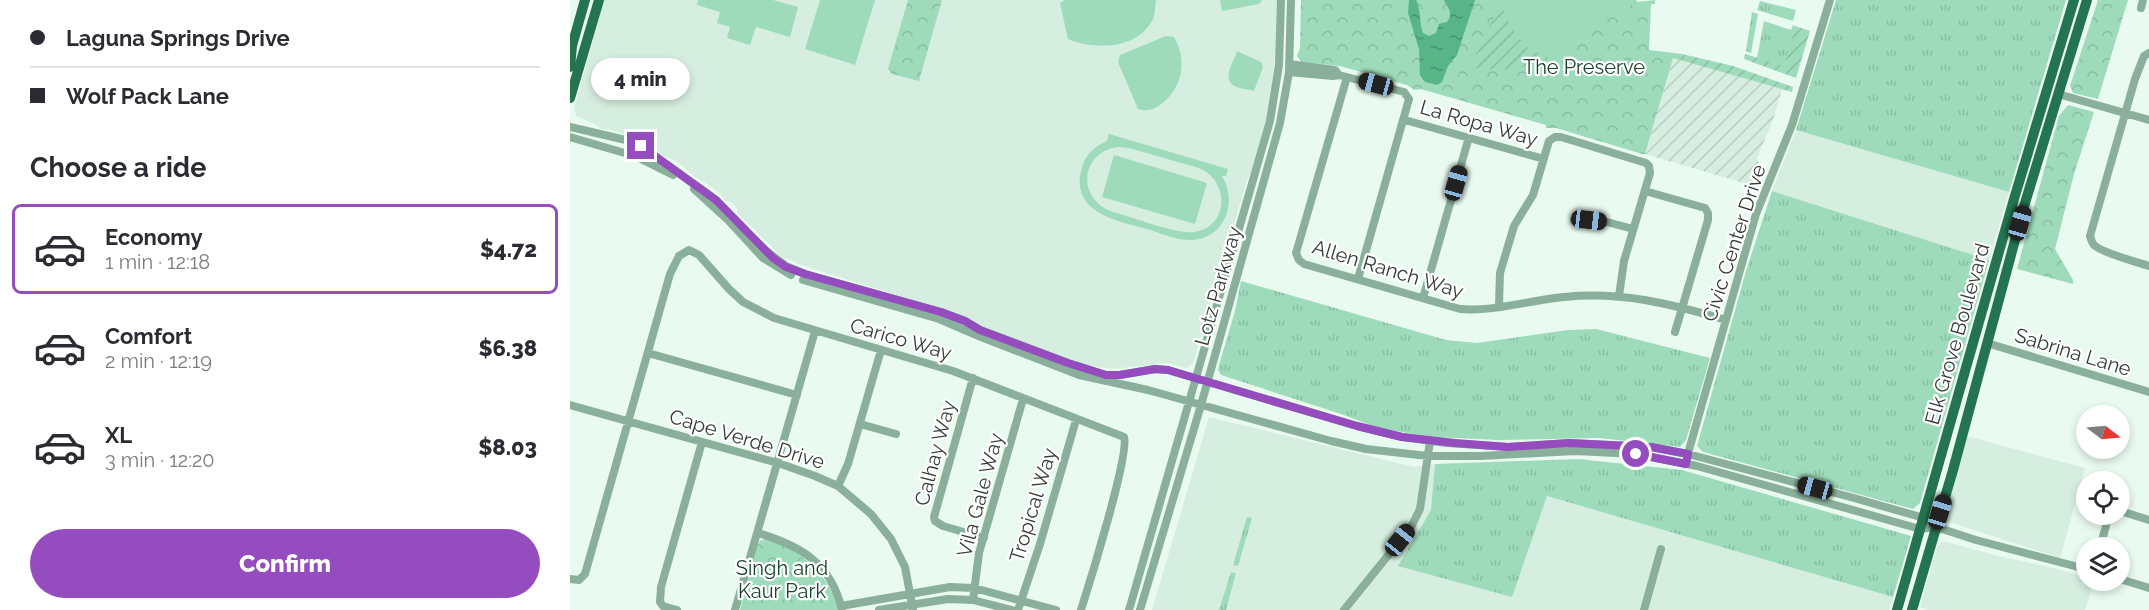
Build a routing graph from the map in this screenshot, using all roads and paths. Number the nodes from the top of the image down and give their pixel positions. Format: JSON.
{"nodes":[{"id":1,"x":585,"y":0,"type":"edge"},
{"id":2,"x":599,"y":0,"type":"edge"},
{"id":3,"x":1281,"y":0,"type":"edge"},
{"id":4,"x":1291,"y":0,"type":"edge"},
{"id":5,"x":1830,"y":0,"type":"edge"},
{"id":6,"x":2074,"y":0,"type":"edge"},
{"id":7,"x":2087,"y":0,"type":"edge"},
{"id":8,"x":2062,"y":38,"type":"junction"},
{"id":9,"x":571,"y":50,"type":"edge"},
{"id":10,"x":2149,"y":53,"type":"edge"},
{"id":11,"x":570,"y":67,"type":"edge"},
{"id":12,"x":1289,"y":68,"type":"junction"},
{"id":13,"x":1343,"y":76,"type":"junction"},
{"id":14,"x":2046,"y":93,"type":"junction"},
{"id":15,"x":2058,"y":94,"type":"junction"},
{"id":16,"x":570,"y":98,"type":"edge"},
{"id":17,"x":2125,"y":114,"type":"junction"},
{"id":18,"x":1405,"y":120,"type":"junction"},
{"id":19,"x":2149,"y":120,"type":"edge"},
{"id":20,"x":570,"y":127,"type":"edge"},
{"id":21,"x":570,"y":137,"type":"edge"},
{"id":22,"x":1469,"y":137,"type":"junction"},
{"id":23,"x":1544,"y":159,"type":"junction"},
{"id":24,"x":2037,"y":165,"type":"junction"},
{"id":25,"x":1645,"y":191,"type":"junction"},
{"id":26,"x":1574,"y":220,"type":"dead end"},
{"id":27,"x":1633,"y":229,"type":"junction"},
{"id":28,"x":2149,"y":266,"type":"edge"},
{"id":29,"x":1358,"y":279,"type":"junction"},
{"id":30,"x":1619,"y":296,"type":"junction"},
{"id":31,"x":1423,"y":298,"type":"junction"},
{"id":32,"x":1499,"y":306,"type":"junction"},
{"id":33,"x":1682,"y":307,"type":"junction"},
{"id":34,"x":1726,"y":320,"type":"junction"},
{"id":35,"x":815,"y":331,"type":"junction"},
{"id":36,"x":1675,"y":332,"type":"dead end"},
{"id":37,"x":1987,"y":343,"type":"junction"},
{"id":38,"x":881,"y":350,"type":"junction"},
{"id":39,"x":648,"y":353,"type":"junction"},
{"id":40,"x":1968,"y":360,"type":"junction"},
{"id":41,"x":973,"y":378,"type":"junction"},
{"id":42,"x":1196,"y":378,"type":"junction"},
{"id":43,"x":1207,"y":381,"type":"junction"},
{"id":44,"x":2149,"y":392,"type":"edge"},
{"id":45,"x":797,"y":395,"type":"junction"},
{"id":46,"x":1023,"y":399,"type":"junction"},
{"id":47,"x":1189,"y":402,"type":"junction"},
{"id":48,"x":570,"y":405,"type":"edge"},
{"id":49,"x":1201,"y":405,"type":"junction"},
{"id":50,"x":629,"y":420,"type":"junction"},
{"id":51,"x":1076,"y":420,"type":"junction"},
{"id":52,"x":860,"y":424,"type":"junction"},
{"id":53,"x":896,"y":434,"type":"dead end"},
{"id":54,"x":1430,"y":441,"type":"junction"},
{"id":55,"x":702,"y":442,"type":"junction"},
{"id":56,"x":1960,"y":442,"type":"junction"},
{"id":57,"x":1428,"y":456,"type":"junction"},
{"id":58,"x":1687,"y":459,"type":"junction"},
{"id":59,"x":778,"y":463,"type":"junction"},
{"id":60,"x":838,"y":486,"type":"junction"},
{"id":61,"x":2130,"y":514,"type":"edge"},
{"id":62,"x":2149,"y":520,"type":"edge"},
{"id":63,"x":1922,"y":524,"type":"junction"},
{"id":64,"x":1936,"y":527,"type":"junction"},
{"id":65,"x":758,"y":533,"type":"junction"},
{"id":66,"x":984,"y":538,"type":"junction"},
{"id":67,"x":1661,"y":549,"type":"dead end"},
{"id":68,"x":2076,"y":566,"type":"edge"},
{"id":69,"x":570,"y":579,"type":"edge"},
{"id":70,"x":2130,"y":582,"type":"edge"},
{"id":71,"x":974,"y":588,"type":"junction"},
{"id":72,"x":2149,"y":588,"type":"edge"},
{"id":73,"x":910,"y":593,"type":"junction"},
{"id":74,"x":973,"y":600,"type":"junction"},
{"id":75,"x":1022,"y":600,"type":"junction"},
{"id":76,"x":912,"y":607,"type":"edge"},
{"id":77,"x":842,"y":608,"type":"edge"},
{"id":78,"x":677,"y":610,"type":"edge"},
{"id":79,"x":735,"y":610,"type":"edge"},
{"id":80,"x":879,"y":610,"type":"edge"},
{"id":81,"x":1012,"y":610,"type":"edge"},
{"id":82,"x":1018,"y":610,"type":"edge"},
{"id":83,"x":1056,"y":610,"type":"edge"},
{"id":84,"x":1081,"y":610,"type":"edge"},
{"id":85,"x":1129,"y":610,"type":"edge"},
{"id":86,"x":1140,"y":610,"type":"edge"},
{"id":87,"x":1344,"y":610,"type":"edge"},
{"id":88,"x":1644,"y":610,"type":"edge"},
{"id":89,"x":1897,"y":610,"type":"edge"},
{"id":90,"x":1912,"y":610,"type":"edge"}],
"edges":[{"from":1,"to":9,"type":"main road"},
{"from":2,"to":16,"type":"main road"},
{"from":3,"to":42,"type":"street","name":"Lotz Parkway"},
{"from":4,"to":12,"type":"street","name":"Lotz Parkway"},
{"from":5,"to":34,"type":"street","name":"Civic Center Drive"},
{"from":6,"to":8,"type":"main road","name":"Elk Grove Boulevard"},
{"from":7,"to":15,"type":"main road","name":"Elk Grove Boulevard"},
{"from":8,"to":14,"type":"main road","name":"Elk Grove Boulevard"},
{"from":8,"to":15,"type":"main road"},
{"from":9,"to":11,"type":"main road"},
{"from":10,"to":17,"type":"street"},
{"from":12,"to":13,"type":"street"},
{"from":12,"to":43,"type":"street","name":"Lotz Parkway"},
{"from":13,"to":18,"type":"street"},
{"from":13,"to":29,"type":"street","name":"Allen Ranch Way"},
{"from":14,"to":24,"type":"main road"},
{"from":14,"to":40,"type":"main road","name":"Elk Grove Boulevard"},
{"from":15,"to":17,"type":"street"},
{"from":15,"to":24,"type":"main road","name":"Elk Grove Boulevard"},
{"from":17,"to":19,"type":"street"},
{"from":17,"to":28,"type":"street"},
{"from":18,"to":22,"type":"street","name":"La Ropa Way"},
{"from":18,"to":29,"type":"street"},
{"from":20,"to":42,"type":"street"},
{"from":21,"to":47,"type":"street"},
{"from":22,"to":23,"type":"street","name":"La Ropa Way"},
{"from":22,"to":31,"type":"street"},
{"from":23,"to":25,"type":"street"},
{"from":23,"to":32,"type":"street"},
{"from":24,"to":37,"type":"main road","name":"Elk Grove Boulevard"},
{"from":25,"to":27,"type":"street"},
{"from":25,"to":33,"type":"street"},
{"from":26,"to":27,"type":"street"},
{"from":27,"to":30,"type":"street"},
{"from":29,"to":31,"type":"street","name":"Allen Ranch Way"},
{"from":30,"to":32,"type":"street","name":"Allen Ranch Way"},
{"from":30,"to":33,"type":"street","name":"Allen Ranch Way"},
{"from":31,"to":32,"type":"street","name":"Allen Ranch Way"},
{"from":33,"to":34,"type":"street","name":"Allen Ranch Way"},
{"from":33,"to":36,"type":"street"},
{"from":34,"to":58,"type":"street","name":"Civic Center Drive"},
{"from":35,"to":38,"type":"street","name":"Carico Way"},
{"from":35,"to":39,"type":"street","name":"Carico Way"},
{"from":35,"to":45,"type":"street"},
{"from":37,"to":44,"type":"street","name":"Sabrina Lane"},
{"from":37,"to":56,"type":"main road","name":"Elk Grove Boulevard"},
{"from":38,"to":41,"type":"street","name":"Carico Way"},
{"from":38,"to":52,"type":"street"},
{"from":39,"to":45,"type":"street"},
{"from":39,"to":50,"type":"street","name":"Carico Way"},
{"from":40,"to":56,"type":"main road"},
{"from":40,"to":63,"type":"main road","name":"Elk Grove Boulevard"},
{"from":41,"to":46,"type":"street","name":"Carico Way"},
{"from":41,"to":66,"type":"street","name":"Calhay Way"},
{"from":42,"to":43,"type":"street"},
{"from":42,"to":47,"type":"street","name":"Lotz Parkway"},
{"from":43,"to":49,"type":"street","name":"Lotz Parkway"},
{"from":43,"to":54,"type":"street"},
{"from":45,"to":59,"type":"street"},
{"from":46,"to":51,"type":"street","name":"Carico Way"},
{"from":46,"to":66,"type":"street","name":"Vila Gale Way"},
{"from":47,"to":49,"type":"street"},
{"from":47,"to":85,"type":"street","name":"Lotz Parkway"},
{"from":48,"to":50,"type":"street","name":"Cape Verde Drive"},
{"from":49,"to":57,"type":"street"},
{"from":49,"to":86,"type":"street","name":"Lotz Parkway"},
{"from":50,"to":55,"type":"street","name":"Cape Verde Drive"},
{"from":50,"to":69,"type":"street","name":"Carico Way"},
{"from":51,"to":75,"type":"street","name":"Tropical Way"},
{"from":51,"to":84,"type":"street","name":"Carico Way"},
{"from":52,"to":53,"type":"street"},
{"from":52,"to":60,"type":"street"},
{"from":54,"to":57,"type":"street"},
{"from":54,"to":58,"type":"street"},
{"from":55,"to":59,"type":"street","name":"Cape Verde Drive"},
{"from":55,"to":78,"type":"street"},
{"from":56,"to":64,"type":"main road","name":"Elk Grove Boulevard"},
{"from":57,"to":58,"type":"street"},
{"from":57,"to":87,"type":"street"},
{"from":58,"to":63,"type":"street"},
{"from":59,"to":60,"type":"street","name":"Cape Verde Drive"},
{"from":59,"to":65,"type":"street"},
{"from":60,"to":73,"type":"street","name":"Cape Verde Drive"},
{"from":61,"to":62,"type":"street"},
{"from":63,"to":64,"type":"street"},
{"from":63,"to":89,"type":"main road","name":"Elk Grove Boulevard"},
{"from":64,"to":68,"type":"street"},
{"from":64,"to":90,"type":"main road","name":"Elk Grove Boulevard"},
{"from":65,"to":77,"type":"street"},
{"from":65,"to":79,"type":"street"},
{"from":66,"to":71,"type":"street","name":"Vila Gale Way"},
{"from":67,"to":88,"type":"street"},
{"from":70,"to":72,"type":"street"},
{"from":71,"to":73,"type":"street"},
{"from":71,"to":74,"type":"street","name":"Vila Gale Way"},
{"from":71,"to":75,"type":"street"},
{"from":73,"to":76,"type":"street","name":"Cape Verde Drive"},
{"from":73,"to":77,"type":"street"},
{"from":74,"to":76,"type":"street"},
{"from":74,"to":81,"type":"street"},
{"from":75,"to":82,"type":"street","name":"Tropical Way"},
{"from":75,"to":83,"type":"street"},
{"from":76,"to":80,"type":"street"}]}
